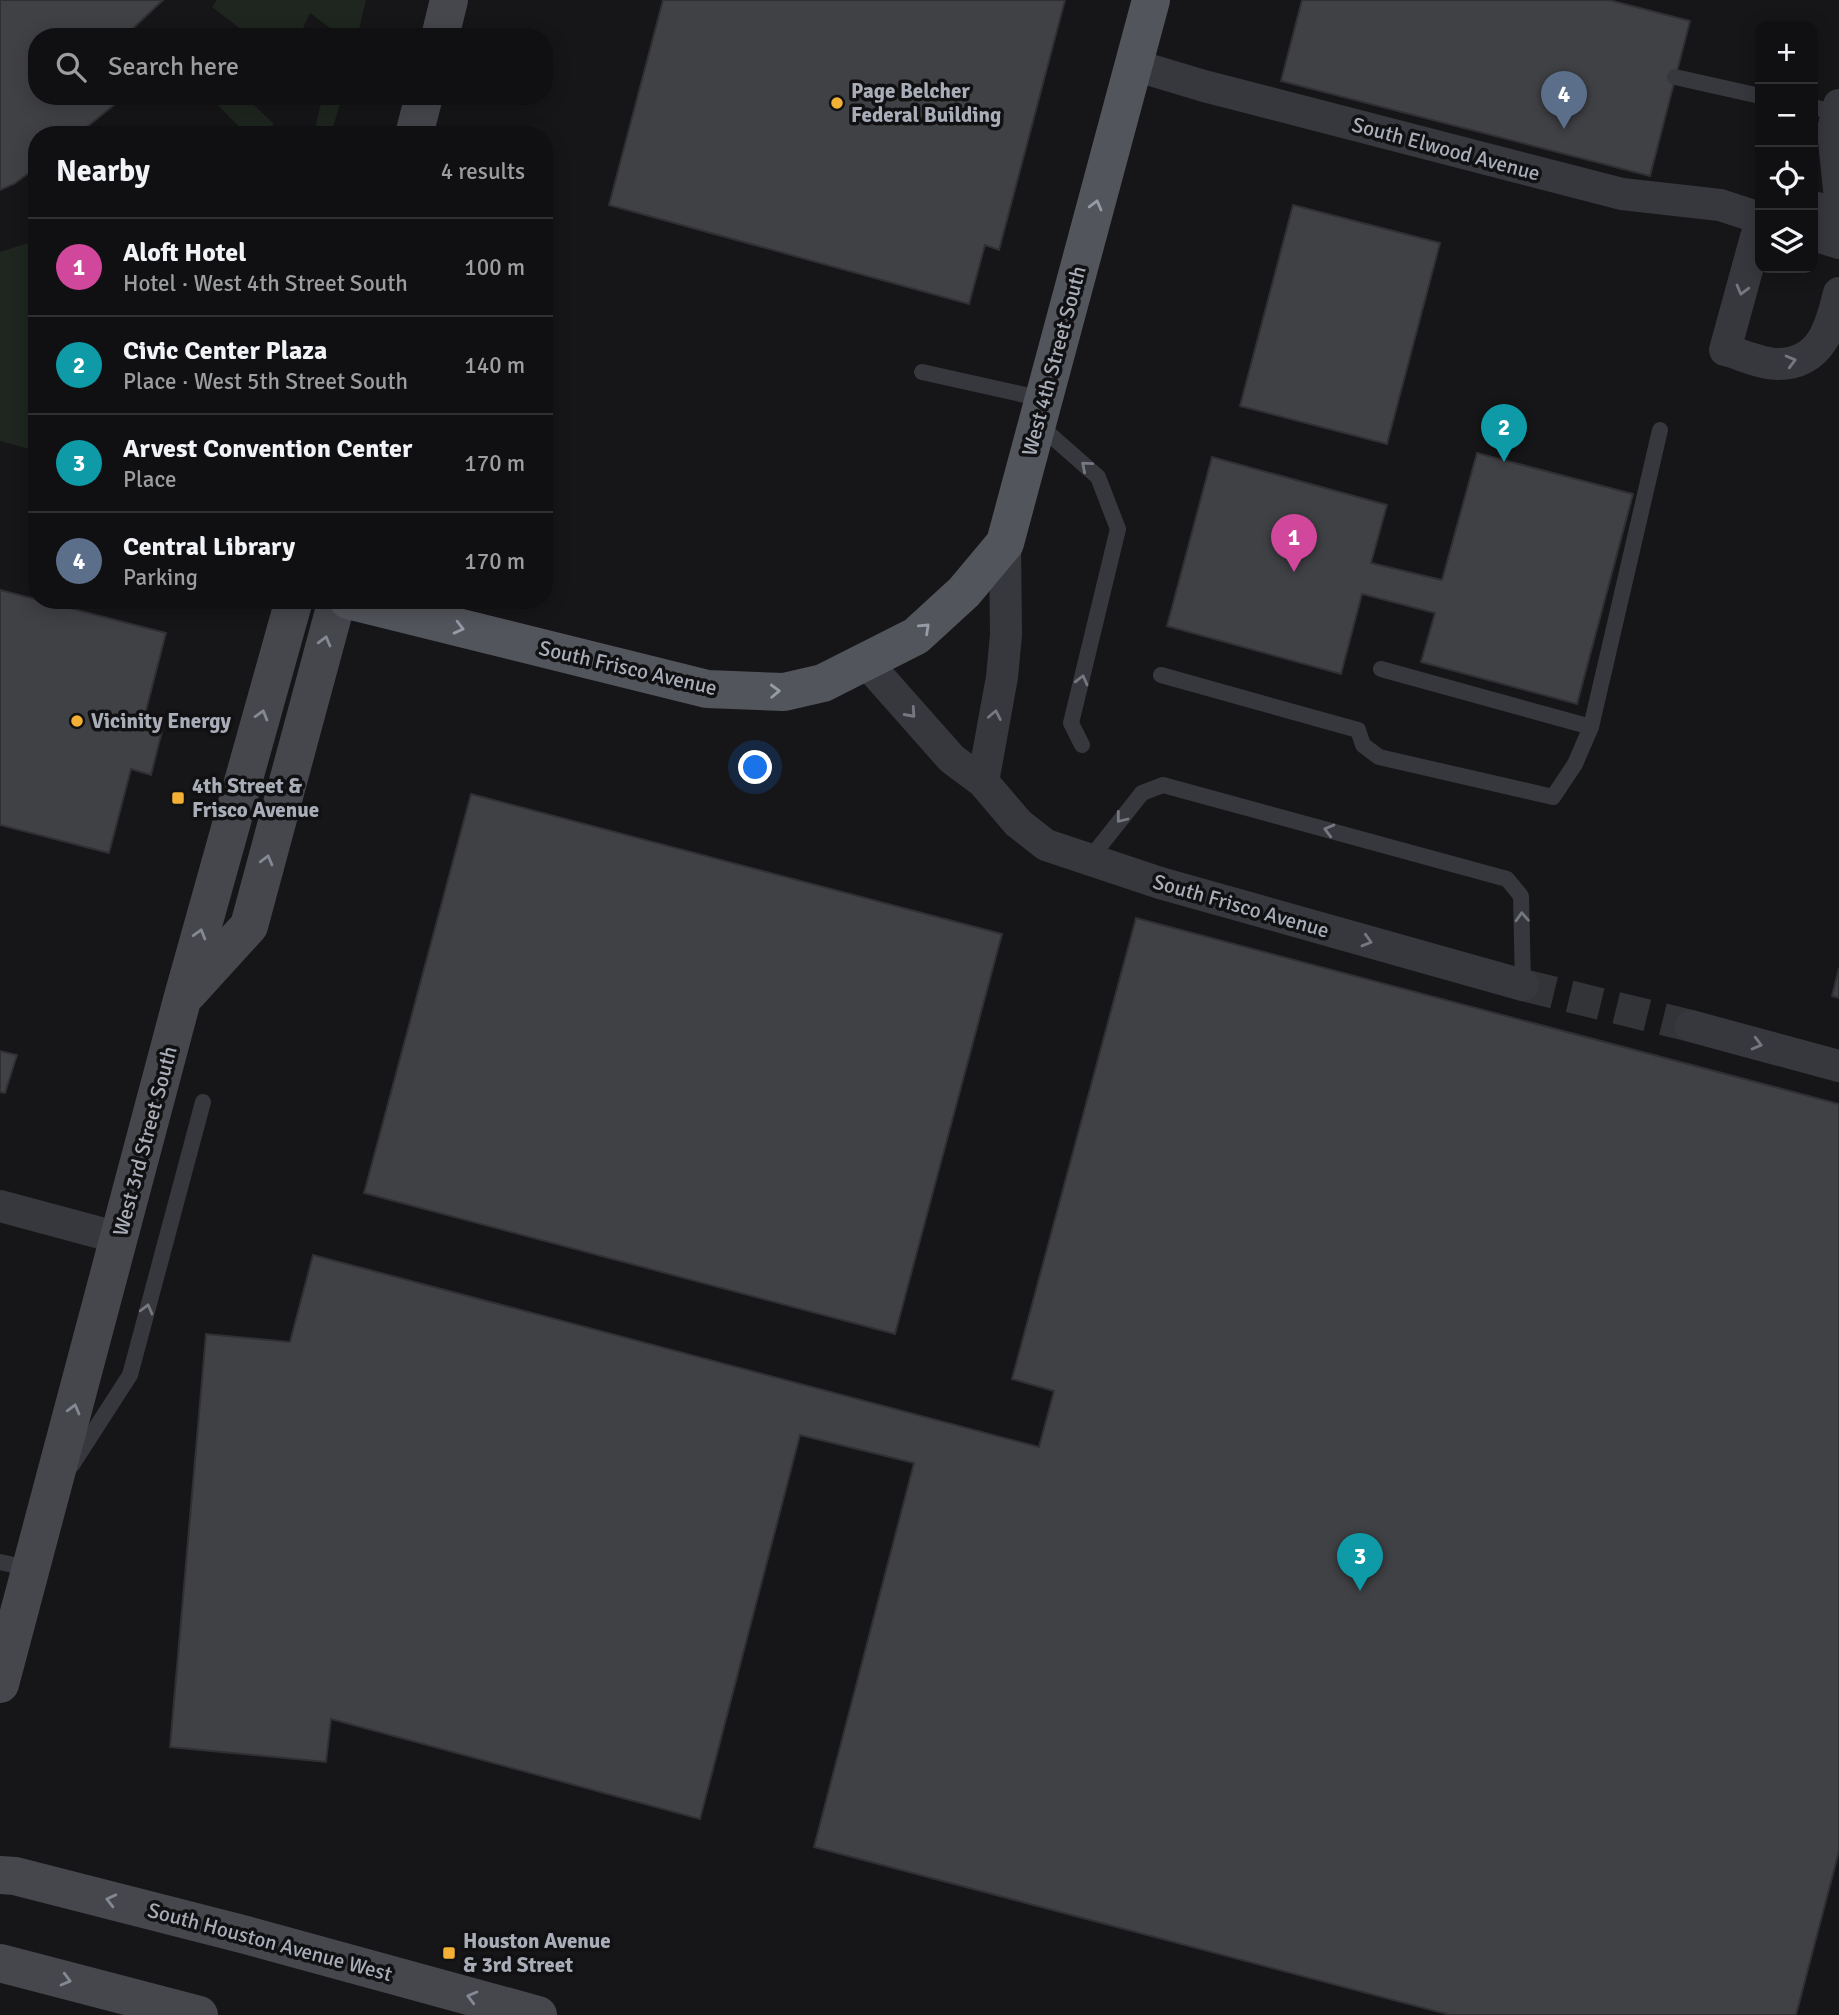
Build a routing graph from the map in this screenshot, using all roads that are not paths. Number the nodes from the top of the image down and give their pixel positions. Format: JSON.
{"nodes":[{"id":1,"x":449,"y":0,"type":"edge"},
{"id":2,"x":1151,"y":0,"type":"edge"},
{"id":3,"x":442,"y":28,"type":"edge"},
{"id":4,"x":1134,"y":65,"type":"junction"},
{"id":5,"x":1675,"y":77,"type":"dead end"},
{"id":6,"x":1755,"y":95,"type":"edge"},
{"id":7,"x":422,"y":105,"type":"edge"},
{"id":8,"x":1831,"y":114,"type":"edge"},
{"id":9,"x":416,"y":126,"type":"edge"},
{"id":10,"x":1817,"y":147,"type":"edge"},
{"id":11,"x":1839,"y":190,"type":"edge"},
{"id":12,"x":1818,"y":208,"type":"edge"},
{"id":13,"x":1755,"y":216,"type":"edge"},
{"id":14,"x":1839,"y":220,"type":"edge"},
{"id":15,"x":1818,"y":237,"type":"edge"},
{"id":16,"x":1755,"y":241,"type":"edge"},
{"id":17,"x":1839,"y":243,"type":"edge"},
{"id":18,"x":1839,"y":293,"type":"edge"},
{"id":19,"x":922,"y":372,"type":"dead end"},
{"id":20,"x":1040,"y":411,"type":"junction"},
{"id":21,"x":1660,"y":430,"type":"dead end"},
{"id":22,"x":1005,"y":543,"type":"junction"},
{"id":23,"x":291,"y":609,"type":"edge"},
{"id":24,"x":335,"y":609,"type":"edge"},
{"id":25,"x":384,"y":609,"type":"edge"},
{"id":26,"x":866,"y":662,"type":"junction"},
{"id":27,"x":1381,"y":670,"type":"dead end"},
{"id":28,"x":1161,"y":675,"type":"dead end"},
{"id":29,"x":1591,"y":727,"type":"junction"},
{"id":30,"x":1082,"y":744,"type":"dead end"},
{"id":31,"x":983,"y":782,"type":"junction"},
{"id":32,"x":1088,"y":861,"type":"junction"},
{"id":33,"x":1523,"y":985,"type":"joint"},
{"id":34,"x":182,"y":1000,"type":"junction"},
{"id":35,"x":1691,"y":1026,"type":"tunnel mouth"},
{"id":36,"x":1839,"y":1066,"type":"edge"},
{"id":37,"x":203,"y":1102,"type":"dead end"},
{"id":38,"x":0,"y":1206,"type":"edge"},
{"id":39,"x":119,"y":1238,"type":"junction"},
{"id":40,"x":50,"y":1498,"type":"junction"},
{"id":41,"x":16,"y":1565,"type":"edge"},
{"id":42,"x":0,"y":1684,"type":"edge"},
{"id":43,"x":0,"y":1875,"type":"edge"},
{"id":44,"x":0,"y":1963,"type":"edge"},
{"id":45,"x":199,"y":2015,"type":"edge"},
{"id":46,"x":538,"y":2015,"type":"edge"}],
"edges":[{"from":1,"to":3,"type":"main road"},
{"from":2,"to":4,"type":"main road","name":"West 4th Street South"},
{"from":4,"to":13,"type":"street","name":"South Elwood Avenue"},
{"from":20,"to":4,"type":"main road","name":"West 4th Street South","one_way":true},
{"from":5,"to":6,"type":"lane"},
{"from":7,"to":9,"type":"main road"},
{"from":8,"to":10,"type":"street"},
{"from":8,"to":11,"type":"street"},
{"from":12,"to":14,"type":"street"},
{"from":15,"to":17,"type":"street"},
{"from":16,"to":18,"type":"street","one_way":true},
{"from":19,"to":20,"type":"lane"},
{"from":20,"to":22,"type":"main road","name":"West 4th Street South"},
{"from":30,"to":20,"type":"lane","one_way":true},
{"from":21,"to":29,"type":"lane"},
{"from":26,"to":22,"type":"main road","name":"West 4th Street South","one_way":true},
{"from":31,"to":22,"type":"street","one_way":true},
{"from":34,"to":23,"type":"main road","name":"West 3rd Street South","one_way":true},
{"from":34,"to":24,"type":"main road","one_way":true},
{"from":25,"to":26,"type":"main road","name":"South Frisco Avenue","one_way":true},
{"from":26,"to":31,"type":"street","name":"South Frisco Avenue","one_way":true},
{"from":27,"to":29,"type":"lane"},
{"from":28,"to":29,"type":"lane"},
{"from":31,"to":32,"type":"street","name":"South Frisco Avenue"},
{"from":32,"to":33,"type":"street","name":"South Frisco Avenue","one_way":true},
{"from":33,"to":32,"type":"lane","one_way":true},
{"from":34,"to":39,"type":"main road","name":"West 3rd Street South"},
{"from":35,"to":36,"type":"street","one_way":true},
{"from":40,"to":37,"type":"lane","one_way":true},
{"from":38,"to":39,"type":"street"},
{"from":40,"to":39,"type":"main road","name":"West 3rd Street South","one_way":true},
{"from":40,"to":41,"type":"main road","name":"West 3rd Street South"},
{"from":41,"to":42,"type":"main road","name":"West 3rd Street South"},
{"from":46,"to":43,"type":"main road","name":"South Houston Avenue West","one_way":true},
{"from":44,"to":45,"type":"main road","one_way":true}]}
